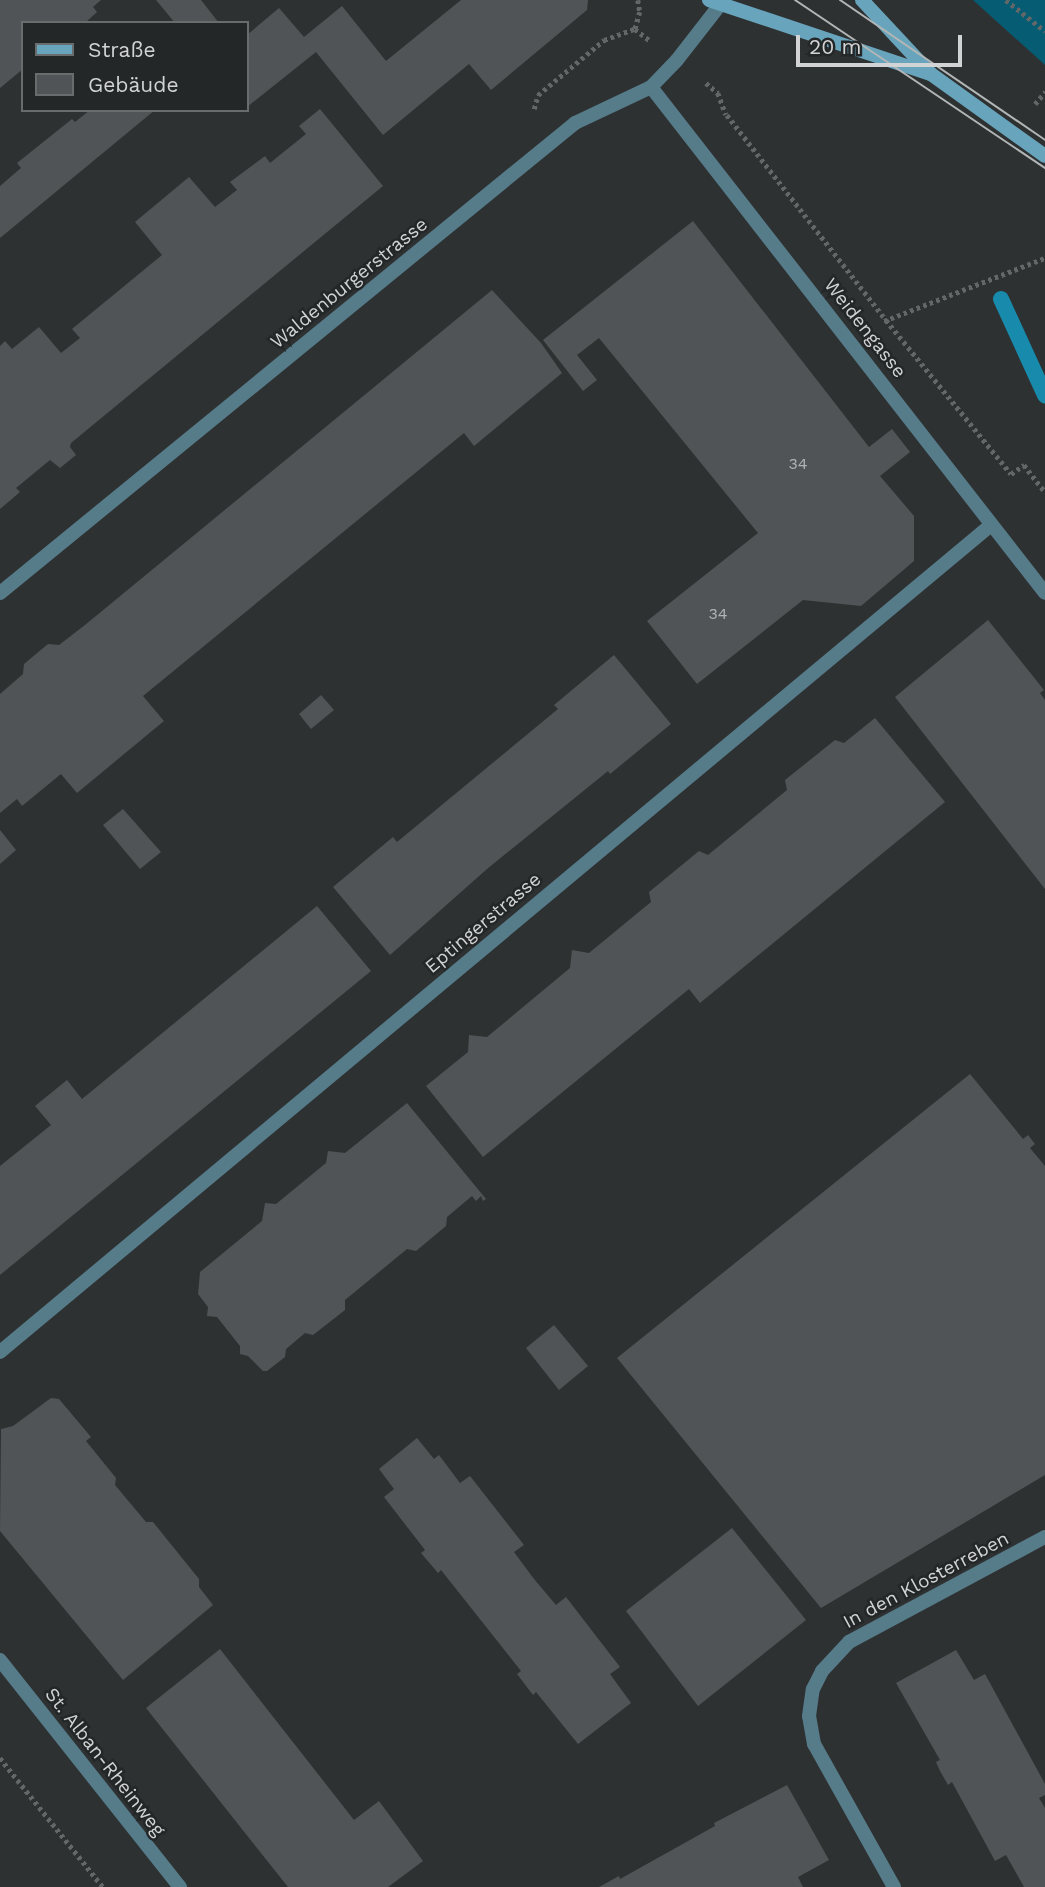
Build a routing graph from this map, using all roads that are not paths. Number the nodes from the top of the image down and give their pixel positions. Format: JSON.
{"nodes":[{"id":1,"x":862,"y":0,"type":"edge"},
{"id":2,"x":717,"y":2,"type":"edge"},
{"id":3,"x":931,"y":74,"type":"junction"},
{"id":4,"x":651,"y":87,"type":"junction"},
{"id":5,"x":1045,"y":156,"type":"edge"},
{"id":6,"x":990,"y":525,"type":"junction"},
{"id":7,"x":0,"y":593,"type":"edge"},
{"id":8,"x":1045,"y":593,"type":"edge"},
{"id":9,"x":0,"y":1352,"type":"edge"},
{"id":10,"x":1045,"y":1537,"type":"edge"},
{"id":11,"x":0,"y":1660,"type":"edge"},
{"id":12,"x":180,"y":1887,"type":"edge"},
{"id":13,"x":894,"y":1887,"type":"edge"}],
"edges":[{"from":1,"to":3,"type":"main road"},
{"from":2,"to":3,"type":"main road"},
{"from":2,"to":4,"type":"street","name":"Waldenburgerstrasse"},
{"from":3,"to":5,"type":"main road"},
{"from":4,"to":6,"type":"street","name":"Weidengasse"},
{"from":4,"to":7,"type":"street","name":"Waldenburgerstrasse"},
{"from":6,"to":8,"type":"street","name":"Weidengasse"},
{"from":6,"to":9,"type":"street","name":"Eptingerstrasse"},
{"from":10,"to":13,"type":"street","name":"In den Klosterreben"},
{"from":11,"to":12,"type":"street","name":"St. Alban-Rheinweg"}]}
